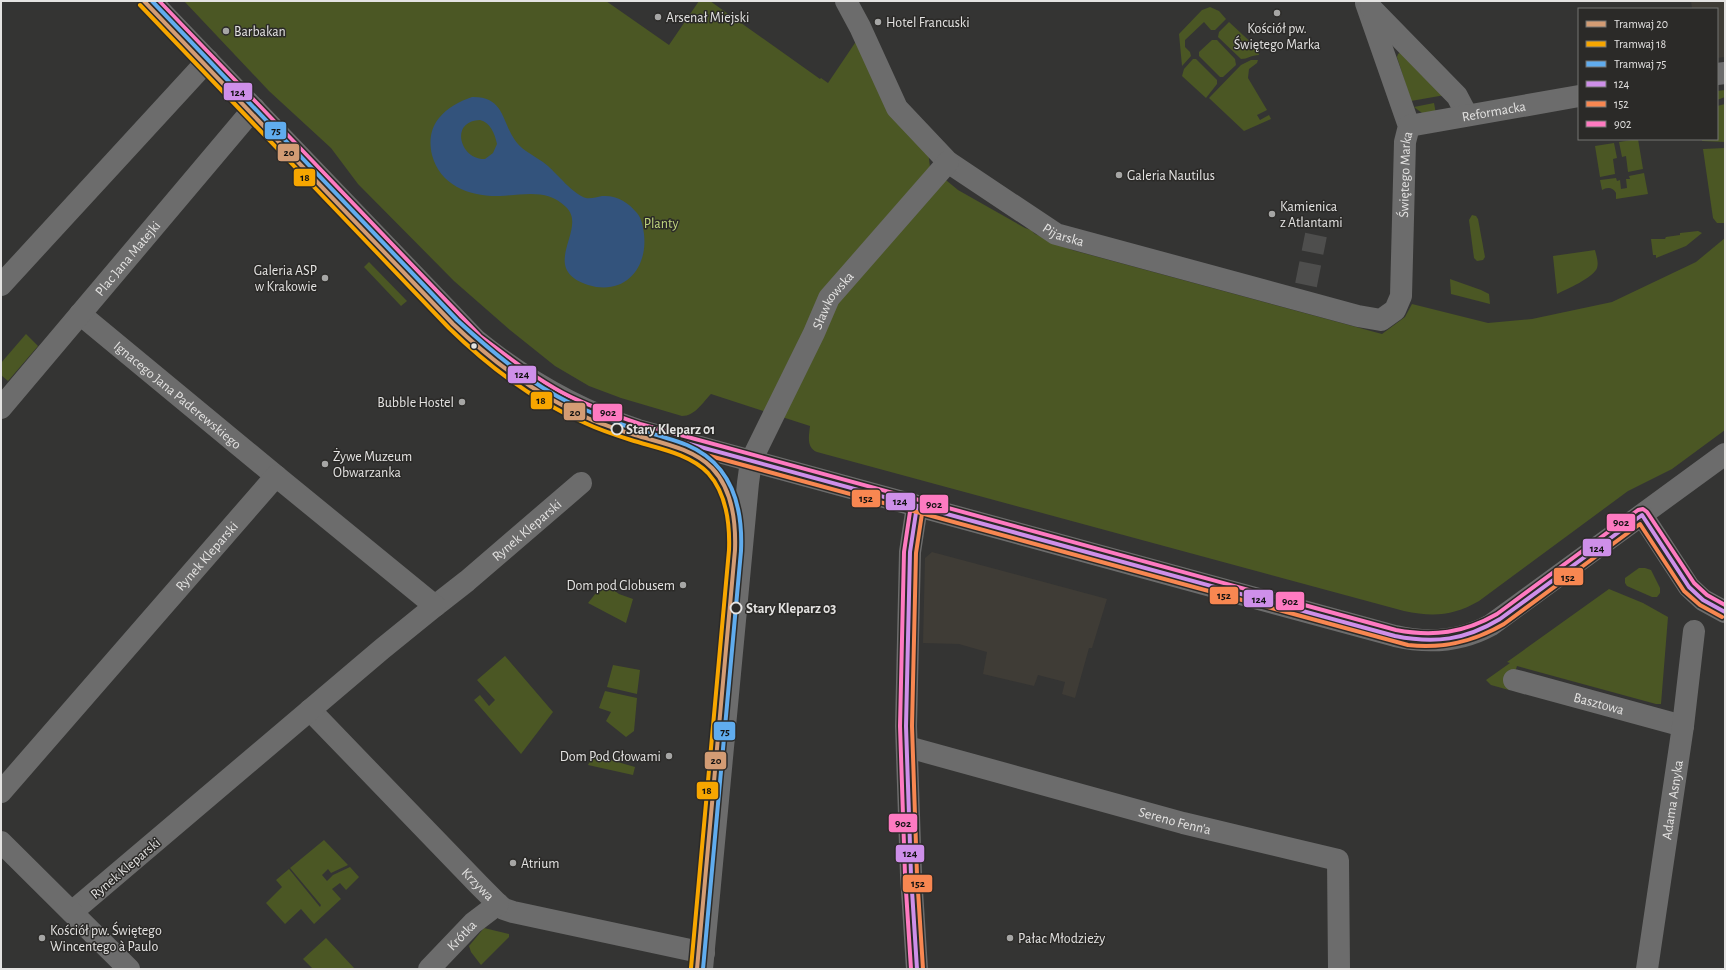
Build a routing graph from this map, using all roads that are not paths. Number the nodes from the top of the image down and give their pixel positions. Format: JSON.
{"nodes":[{"id":1,"x":151,"y":1,"type":"edge"},
{"id":2,"x":846,"y":1,"type":"edge"},
{"id":3,"x":1365,"y":2,"type":"edge"},
{"id":4,"x":208,"y":60,"type":"junction"},
{"id":5,"x":1578,"y":96,"type":"edge"},
{"id":6,"x":254,"y":108,"type":"junction"},
{"id":7,"x":1467,"y":115,"type":"junction"},
{"id":8,"x":1409,"y":126,"type":"junction"},
{"id":9,"x":948,"y":162,"type":"junction"},
{"id":10,"x":1,"y":285,"type":"edge"},
{"id":11,"x":80,"y":314,"type":"junction"},
{"id":12,"x":1381,"y":320,"type":"joint"},
{"id":13,"x":1,"y":408,"type":"edge"},
{"id":14,"x":1725,"y":454,"type":"edge"},
{"id":15,"x":751,"y":461,"type":"junction"},
{"id":16,"x":276,"y":476,"type":"junction"},
{"id":17,"x":581,"y":483,"type":"dead end"},
{"id":18,"x":917,"y":506,"type":"junction"},
{"id":19,"x":1642,"y":516,"type":"junction"},
{"id":20,"x":435,"y":606,"type":"junction"},
{"id":21,"x":1725,"y":612,"type":"edge"},
{"id":22,"x":1694,"y":631,"type":"dead end"},
{"id":23,"x":1514,"y":680,"type":"dead end"},
{"id":24,"x":310,"y":710,"type":"junction"},
{"id":25,"x":1683,"y":726,"type":"junction"},
{"id":26,"x":908,"y":747,"type":"junction"},
{"id":27,"x":1,"y":792,"type":"edge"},
{"id":28,"x":1,"y":842,"type":"edge"},
{"id":29,"x":498,"y":904,"type":"junction"},
{"id":30,"x":72,"y":912,"type":"junction"},
{"id":31,"x":703,"y":961,"type":"edge"},
{"id":32,"x":129,"y":969,"type":"edge"},
{"id":33,"x":429,"y":969,"type":"edge"},
{"id":34,"x":917,"y":969,"type":"edge"},
{"id":35,"x":1340,"y":969,"type":"edge"},
{"id":36,"x":1647,"y":969,"type":"edge"}],
"edges":[{"from":1,"to":4,"type":"street"},
{"from":2,"to":9,"type":"street","name":"Pijarska"},
{"from":3,"to":7,"type":"street","name":"Świętego Marka"},
{"from":3,"to":8,"type":"street","name":"Świętego Marka"},
{"from":4,"to":6,"type":"street"},
{"from":4,"to":10,"type":"street"},
{"from":5,"to":7,"type":"street","name":"Reformacka"},
{"from":6,"to":11,"type":"street","name":"Plac Jana Matejki"},
{"from":6,"to":15,"type":"street"},
{"from":7,"to":8,"type":"street","name":"Reformacka"},
{"from":8,"to":12,"type":"street","name":"Świętego Marka"},
{"from":9,"to":12,"type":"street","name":"Pijarska"},
{"from":9,"to":15,"type":"street","name":"Sławkowska"},
{"from":11,"to":13,"type":"street","name":"Plac Jana Matejki"},
{"from":11,"to":16,"type":"street","name":"Ignacego Jana Paderewskiego"},
{"from":14,"to":19,"type":"street"},
{"from":15,"to":18,"type":"street"},
{"from":15,"to":31,"type":"street","name":"Sławkowska"},
{"from":16,"to":20,"type":"street"},
{"from":16,"to":27,"type":"street","name":"Rynek Kleparski"},
{"from":17,"to":20,"type":"street","name":"Rynek Kleparski"},
{"from":18,"to":19,"type":"street"},
{"from":18,"to":26,"type":"street"},
{"from":19,"to":21,"type":"street"},
{"from":20,"to":24,"type":"street","name":"Rynek Kleparski"},
{"from":22,"to":25,"type":"street","name":"Adama Asnyka"},
{"from":23,"to":25,"type":"street","name":"Basztowa"},
{"from":24,"to":29,"type":"street","name":"Krzywa"},
{"from":24,"to":30,"type":"street","name":"Rynek Kleparski"},
{"from":25,"to":36,"type":"street","name":"Adama Asnyka"},
{"from":26,"to":34,"type":"street"},
{"from":26,"to":35,"type":"street","name":"Sereno Fenn'a"},
{"from":28,"to":30,"type":"street"},
{"from":29,"to":31,"type":"street","name":"Krzywa"},
{"from":29,"to":33,"type":"street","name":"Krótka"},
{"from":30,"to":32,"type":"street"}]}
